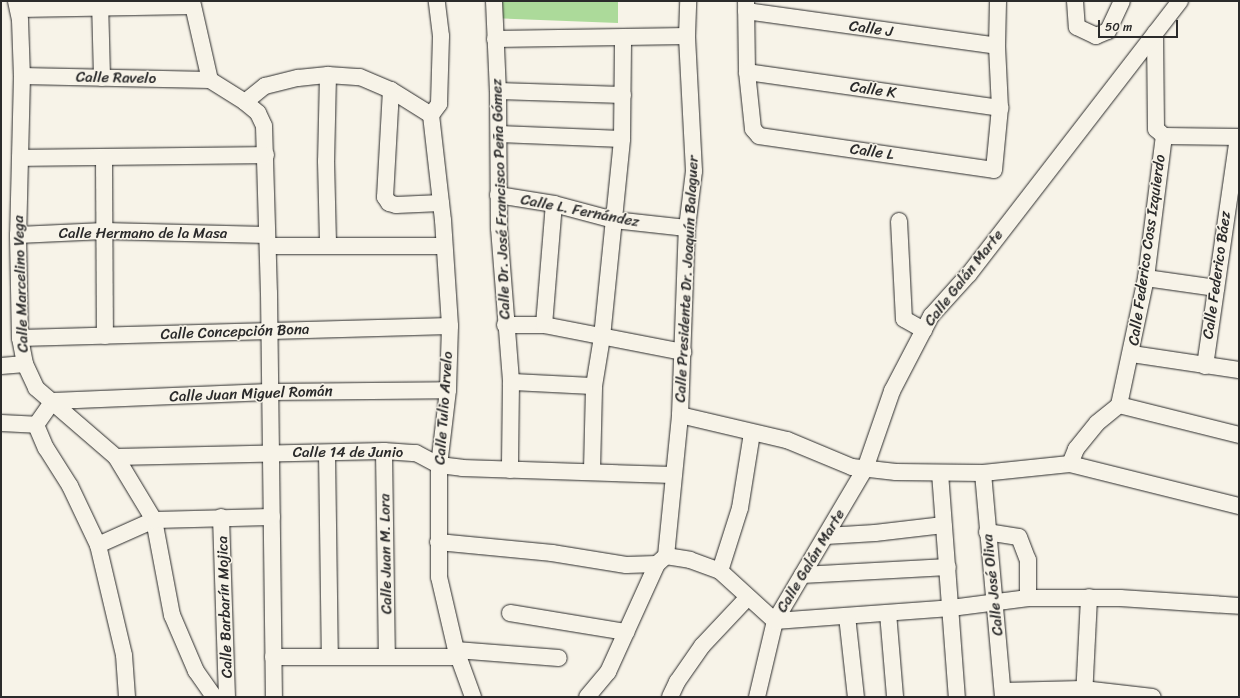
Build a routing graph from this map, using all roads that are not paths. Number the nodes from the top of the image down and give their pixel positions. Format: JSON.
{"nodes":[{"id":1,"x":437,"y":1,"type":"edge"},
{"id":2,"x":494,"y":1,"type":"edge"},
{"id":3,"x":688,"y":1,"type":"edge"},
{"id":4,"x":998,"y":1,"type":"edge"},
{"id":5,"x":1075,"y":1,"type":"edge"},
{"id":6,"x":1122,"y":1,"type":"edge"},
{"id":7,"x":1180,"y":1,"type":"edge"},
{"id":8,"x":192,"y":4,"type":"edge"},
{"id":9,"x":17,"y":5,"type":"edge"},
{"id":10,"x":101,"y":5,"type":"edge"},
{"id":11,"x":746,"y":6,"type":"edge"},
{"id":12,"x":1155,"y":33,"type":"junction"},
{"id":13,"x":687,"y":36,"type":"junction"},
{"id":14,"x":623,"y":38,"type":"junction"},
{"id":15,"x":495,"y":39,"type":"junction"},
{"id":16,"x":997,"y":46,"type":"junction"},
{"id":17,"x":747,"y":72,"type":"junction"},
{"id":18,"x":328,"y":75,"type":"junction"},
{"id":19,"x":22,"y":76,"type":"junction"},
{"id":20,"x":102,"y":78,"type":"junction"},
{"id":21,"x":210,"y":80,"type":"junction"},
{"id":22,"x":391,"y":90,"type":"junction"},
{"id":23,"x":498,"y":91,"type":"junction"},
{"id":24,"x":623,"y":96,"type":"junction"},
{"id":25,"x":245,"y":102,"type":"junction"},
{"id":26,"x":1000,"y":108,"type":"junction"},
{"id":27,"x":431,"y":115,"type":"junction"},
{"id":28,"x":499,"y":134,"type":"junction"},
{"id":29,"x":1164,"y":136,"type":"junction"},
{"id":30,"x":1238,"y":137,"type":"edge"},
{"id":31,"x":622,"y":139,"type":"junction"},
{"id":32,"x":266,"y":154,"type":"junction"},
{"id":33,"x":20,"y":158,"type":"junction"},
{"id":34,"x":104,"y":158,"type":"junction"},
{"id":35,"x":498,"y":195,"type":"junction"},
{"id":36,"x":441,"y":203,"type":"junction"},
{"id":37,"x":554,"y":204,"type":"junction"},
{"id":38,"x":614,"y":220,"type":"junction"},
{"id":39,"x":899,"y":221,"type":"dead end"},
{"id":40,"x":687,"y":228,"type":"junction"},
{"id":41,"x":104,"y":231,"type":"junction"},
{"id":42,"x":18,"y":235,"type":"junction"},
{"id":43,"x":268,"y":240,"type":"junction"},
{"id":44,"x":328,"y":245,"type":"junction"},
{"id":45,"x":444,"y":246,"type":"junction"},
{"id":46,"x":1146,"y":278,"type":"junction"},
{"id":47,"x":1216,"y":288,"type":"junction"},
{"id":48,"x":505,"y":325,"type":"junction"},
{"id":49,"x":544,"y":325,"type":"junction"},
{"id":50,"x":450,"y":326,"type":"junction"},
{"id":51,"x":924,"y":330,"type":"junction"},
{"id":52,"x":269,"y":331,"type":"junction"},
{"id":53,"x":105,"y":336,"type":"junction"},
{"id":54,"x":602,"y":337,"type":"junction"},
{"id":55,"x":20,"y":338,"type":"junction"},
{"id":56,"x":683,"y":352,"type":"junction"},
{"id":57,"x":1132,"y":354,"type":"junction"},
{"id":58,"x":25,"y":364,"type":"junction"},
{"id":59,"x":1,"y":366,"type":"edge"},
{"id":60,"x":1205,"y":366,"type":"junction"},
{"id":61,"x":1239,"y":370,"type":"edge"},
{"id":62,"x":511,"y":382,"type":"junction"},
{"id":63,"x":594,"y":386,"type":"junction"},
{"id":64,"x":448,"y":390,"type":"junction"},
{"id":65,"x":269,"y":392,"type":"junction"},
{"id":66,"x":53,"y":400,"type":"junction"},
{"id":67,"x":1119,"y":405,"type":"junction"},
{"id":68,"x":680,"y":415,"type":"junction"},
{"id":69,"x":1,"y":423,"type":"edge"},
{"id":70,"x":36,"y":425,"type":"junction"},
{"id":71,"x":752,"y":433,"type":"junction"},
{"id":72,"x":1239,"y":435,"type":"edge"},
{"id":73,"x":384,"y":451,"type":"junction"},
{"id":74,"x":271,"y":452,"type":"junction"},
{"id":75,"x":327,"y":453,"type":"junction"},
{"id":76,"x":116,"y":457,"type":"junction"},
{"id":77,"x":1070,"y":464,"type":"junction"},
{"id":78,"x":439,"y":465,"type":"junction"},
{"id":79,"x":865,"y":469,"type":"junction"},
{"id":80,"x":510,"y":470,"type":"junction"},
{"id":81,"x":592,"y":470,"type":"junction"},
{"id":82,"x":940,"y":473,"type":"junction"},
{"id":83,"x":983,"y":473,"type":"junction"},
{"id":84,"x":673,"y":475,"type":"junction"},
{"id":85,"x":1239,"y":506,"type":"edge"},
{"id":86,"x":222,"y":517,"type":"junction"},
{"id":87,"x":272,"y":517,"type":"junction"},
{"id":88,"x":154,"y":520,"type":"junction"},
{"id":89,"x":944,"y":525,"type":"junction"},
{"id":90,"x":987,"y":532,"type":"junction"},
{"id":91,"x":826,"y":536,"type":"junction"},
{"id":92,"x":438,"y":542,"type":"junction"},
{"id":93,"x":98,"y":546,"type":"junction"},
{"id":94,"x":662,"y":560,"type":"junction"},
{"id":95,"x":948,"y":568,"type":"junction"},
{"id":96,"x":720,"y":571,"type":"junction"},
{"id":97,"x":802,"y":575,"type":"junction"},
{"id":98,"x":748,"y":597,"type":"junction"},
{"id":99,"x":1089,"y":597,"type":"junction"},
{"id":100,"x":1028,"y":598,"type":"junction"},
{"id":101,"x":994,"y":603,"type":"junction"},
{"id":102,"x":1239,"y":606,"type":"edge"},
{"id":103,"x":951,"y":608,"type":"junction"},
{"id":104,"x":510,"y":613,"type":"dead end"},
{"id":105,"x":888,"y":613,"type":"junction"},
{"id":106,"x":847,"y":616,"type":"junction"},
{"id":107,"x":775,"y":621,"type":"junction"},
{"id":108,"x":626,"y":632,"type":"junction"},
{"id":109,"x":458,"y":654,"type":"junction"},
{"id":110,"x":273,"y":657,"type":"junction"},
{"id":111,"x":330,"y":657,"type":"junction"},
{"id":112,"x":387,"y":657,"type":"junction"},
{"id":113,"x":559,"y":658,"type":"dead end"},
{"id":114,"x":1084,"y":693,"type":"edge"},
{"id":115,"x":1003,"y":694,"type":"edge"},
{"id":116,"x":127,"y":697,"type":"edge"},
{"id":117,"x":214,"y":697,"type":"edge"},
{"id":118,"x":227,"y":697,"type":"edge"},
{"id":119,"x":274,"y":697,"type":"edge"},
{"id":120,"x":473,"y":697,"type":"edge"},
{"id":121,"x":588,"y":697,"type":"edge"},
{"id":122,"x":670,"y":697,"type":"edge"},
{"id":123,"x":757,"y":697,"type":"edge"},
{"id":124,"x":856,"y":697,"type":"edge"},
{"id":125,"x":895,"y":697,"type":"edge"},
{"id":126,"x":957,"y":697,"type":"edge"},
{"id":127,"x":1153,"y":697,"type":"edge"}],
"edges":[{"from":1,"to":27,"type":"street"},
{"from":2,"to":15,"type":"street","name":"Calle Dr. José Francisco Peña Gómez"},
{"from":3,"to":13,"type":"street","name":"Calle Presidente Dr. Joaquín Balaguer"},
{"from":4,"to":16,"type":"street"},
{"from":5,"to":6,"type":"street"},
{"from":7,"to":12,"type":"street","name":"Calle Galán Marte"},
{"from":8,"to":10,"type":"street"},
{"from":8,"to":21,"type":"street"},
{"from":9,"to":10,"type":"street"},
{"from":9,"to":19,"type":"street","name":"Calle Marcelino Vega"},
{"from":10,"to":20,"type":"street"},
{"from":11,"to":16,"type":"street","name":"Calle J"},
{"from":11,"to":17,"type":"street"},
{"from":12,"to":29,"type":"street"},
{"from":12,"to":51,"type":"street","name":"Calle Galán Marte"},
{"from":13,"to":14,"type":"street"},
{"from":13,"to":40,"type":"street","name":"Calle Presidente Dr. Joaquín Balaguer"},
{"from":14,"to":15,"type":"street"},
{"from":14,"to":24,"type":"street"},
{"from":15,"to":23,"type":"street","name":"Calle Dr. José Francisco Peña Gómez"},
{"from":16,"to":26,"type":"street"},
{"from":17,"to":26,"type":"street","name":"Calle K"},
{"from":17,"to":26,"type":"street","name":"Calle L"},
{"from":18,"to":22,"type":"street"},
{"from":18,"to":25,"type":"street"},
{"from":18,"to":44,"type":"street"},
{"from":19,"to":20,"type":"street","name":"Calle Ravelo"},
{"from":19,"to":33,"type":"street","name":"Calle Marcelino Vega"},
{"from":20,"to":21,"type":"street","name":"Calle Ravelo"},
{"from":21,"to":25,"type":"street"},
{"from":22,"to":27,"type":"street"},
{"from":22,"to":36,"type":"street"},
{"from":23,"to":24,"type":"street"},
{"from":23,"to":28,"type":"street","name":"Calle Dr. José Francisco Peña Gómez"},
{"from":24,"to":31,"type":"street"},
{"from":25,"to":32,"type":"street"},
{"from":27,"to":36,"type":"street","name":"Calle Tulio Arvelo"},
{"from":28,"to":31,"type":"street"},
{"from":28,"to":35,"type":"street","name":"Calle Dr. José Francisco Peña Gómez"},
{"from":29,"to":30,"type":"street"},
{"from":29,"to":46,"type":"street","name":"Calle Federico Coss Izquierdo"},
{"from":30,"to":47,"type":"street","name":"Calle Federico Báez"},
{"from":31,"to":38,"type":"street"},
{"from":32,"to":34,"type":"street"},
{"from":32,"to":43,"type":"street"},
{"from":33,"to":34,"type":"street"},
{"from":33,"to":42,"type":"street","name":"Calle Marcelino Vega"},
{"from":34,"to":41,"type":"street"},
{"from":35,"to":37,"type":"street","name":"Calle L. Fernández"},
{"from":35,"to":48,"type":"street","name":"Calle Dr. José Francisco Peña Gómez"},
{"from":36,"to":45,"type":"street","name":"Calle Tulio Arvelo"},
{"from":37,"to":38,"type":"street","name":"Calle L. Fernández"},
{"from":37,"to":49,"type":"street"},
{"from":38,"to":40,"type":"street","name":"Calle L. Fernández"},
{"from":38,"to":54,"type":"street"},
{"from":39,"to":51,"type":"street"},
{"from":40,"to":56,"type":"street","name":"Calle Presidente Dr. Joaquín Balaguer"},
{"from":41,"to":42,"type":"street","name":"Calle Hermano de la Masa"},
{"from":41,"to":43,"type":"street","name":"Calle Hermano de la Masa"},
{"from":41,"to":53,"type":"street"},
{"from":42,"to":55,"type":"street","name":"Calle Marcelino Vega"},
{"from":43,"to":44,"type":"street","name":"Calle Hermano de la Masa"},
{"from":43,"to":52,"type":"street"},
{"from":44,"to":45,"type":"street","name":"Calle Hermano de la Masa"},
{"from":45,"to":50,"type":"street","name":"Calle Tulio Arvelo"},
{"from":46,"to":47,"type":"street"},
{"from":46,"to":57,"type":"street","name":"Calle Federico Coss Izquierdo"},
{"from":47,"to":60,"type":"street","name":"Calle Federico Báez"},
{"from":48,"to":49,"type":"street"},
{"from":48,"to":62,"type":"street","name":"Calle Dr. José Francisco Peña Gómez"},
{"from":49,"to":54,"type":"street"},
{"from":50,"to":52,"type":"street","name":"Calle Concepción Bona"},
{"from":50,"to":64,"type":"street","name":"Calle Tulio Arvelo"},
{"from":51,"to":79,"type":"street","name":"Calle Galán Marte"},
{"from":52,"to":53,"type":"street","name":"Calle Concepción Bona"},
{"from":52,"to":65,"type":"street"},
{"from":53,"to":55,"type":"street","name":"Calle Concepción Bona"},
{"from":54,"to":56,"type":"street"},
{"from":54,"to":63,"type":"street"},
{"from":55,"to":58,"type":"street","name":"Calle Marcelino Vega"},
{"from":56,"to":68,"type":"street","name":"Calle Presidente Dr. Joaquín Balaguer"},
{"from":57,"to":60,"type":"street"},
{"from":57,"to":67,"type":"street","name":"Calle Federico Coss Izquierdo"},
{"from":58,"to":59,"type":"street"},
{"from":58,"to":66,"type":"street","name":"Calle Marcelino Vega"},
{"from":60,"to":61,"type":"street"},
{"from":62,"to":63,"type":"street"},
{"from":62,"to":80,"type":"street","name":"Calle Dr. José Francisco Peña Gómez"},
{"from":63,"to":81,"type":"street"},
{"from":64,"to":65,"type":"street","name":"Calle Juan Miguel Román"},
{"from":64,"to":78,"type":"street","name":"Calle Tulio Arvelo"},
{"from":65,"to":66,"type":"street","name":"Calle Juan Miguel Román"},
{"from":65,"to":74,"type":"street"},
{"from":66,"to":70,"type":"street"},
{"from":66,"to":76,"type":"street","name":"Calle Marcelino Vega"},
{"from":67,"to":72,"type":"street"},
{"from":67,"to":77,"type":"street"},
{"from":68,"to":71,"type":"street"},
{"from":68,"to":84,"type":"street","name":"Calle Presidente Dr. Joaquín Balaguer"},
{"from":69,"to":70,"type":"street"},
{"from":70,"to":93,"type":"street"},
{"from":71,"to":79,"type":"street"},
{"from":71,"to":96,"type":"street"},
{"from":73,"to":75,"type":"street","name":"Calle 14 de Junio"},
{"from":73,"to":78,"type":"street","name":"Calle 14 de Junio"},
{"from":73,"to":112,"type":"street","name":"Calle Juan M. Lora"},
{"from":74,"to":75,"type":"street","name":"Calle 14 de Junio"},
{"from":74,"to":76,"type":"street","name":"Calle 14 de Junio"},
{"from":74,"to":87,"type":"street"},
{"from":75,"to":111,"type":"street"},
{"from":76,"to":88,"type":"street","name":"Calle Marcelino Vega"},
{"from":77,"to":83,"type":"street"},
{"from":77,"to":85,"type":"street"},
{"from":78,"to":80,"type":"street","name":"Calle 14 de Junio"},
{"from":78,"to":92,"type":"street","name":"Calle Tulio Arvelo"},
{"from":79,"to":82,"type":"street"},
{"from":79,"to":91,"type":"street","name":"Calle Galán Marte"},
{"from":80,"to":81,"type":"street","name":"Calle 14 de Junio"},
{"from":81,"to":84,"type":"street","name":"Calle 14 de Junio"},
{"from":82,"to":83,"type":"street"},
{"from":82,"to":89,"type":"street"},
{"from":83,"to":90,"type":"street","name":"Calle José Oliva"},
{"from":84,"to":94,"type":"street","name":"Calle Presidente Dr. Joaquín Balaguer"},
{"from":86,"to":87,"type":"street"},
{"from":86,"to":88,"type":"street"},
{"from":86,"to":118,"type":"street","name":"Calle Barbarín Mojica"},
{"from":87,"to":110,"type":"street"},
{"from":88,"to":93,"type":"street"},
{"from":88,"to":117,"type":"street","name":"Calle Marcelino Vega"},
{"from":89,"to":91,"type":"street"},
{"from":89,"to":95,"type":"street"},
{"from":90,"to":100,"type":"street"},
{"from":90,"to":101,"type":"street","name":"Calle José Oliva"},
{"from":91,"to":97,"type":"street","name":"Calle Galán Marte"},
{"from":92,"to":94,"type":"street"},
{"from":92,"to":109,"type":"street","name":"Calle Tulio Arvelo"},
{"from":93,"to":116,"type":"street"},
{"from":94,"to":96,"type":"street"},
{"from":94,"to":108,"type":"street","name":"Calle Presidente Dr. Joaquín Balaguer"},
{"from":95,"to":97,"type":"street"},
{"from":95,"to":103,"type":"street"},
{"from":96,"to":98,"type":"street"},
{"from":97,"to":107,"type":"street","name":"Calle Galán Marte"},
{"from":98,"to":107,"type":"street"},
{"from":98,"to":122,"type":"street"},
{"from":99,"to":100,"type":"street"},
{"from":99,"to":102,"type":"street"},
{"from":99,"to":114,"type":"street"},
{"from":100,"to":101,"type":"street"},
{"from":101,"to":103,"type":"street"},
{"from":101,"to":115,"type":"street","name":"Calle José Oliva"},
{"from":103,"to":105,"type":"street"},
{"from":103,"to":126,"type":"street"},
{"from":104,"to":108,"type":"street"},
{"from":105,"to":106,"type":"street"},
{"from":105,"to":125,"type":"street"},
{"from":106,"to":107,"type":"street"},
{"from":106,"to":124,"type":"street"},
{"from":107,"to":123,"type":"street","name":"Calle Galán Marte"},
{"from":108,"to":121,"type":"street","name":"Calle Presidente Dr. Joaquín Balaguer"},
{"from":109,"to":112,"type":"street"},
{"from":109,"to":113,"type":"street"},
{"from":109,"to":120,"type":"street","name":"Calle Tulio Arvelo"},
{"from":110,"to":111,"type":"street"},
{"from":110,"to":119,"type":"street"},
{"from":111,"to":112,"type":"street"},
{"from":114,"to":115,"type":"street"},
{"from":114,"to":127,"type":"street"}]}
